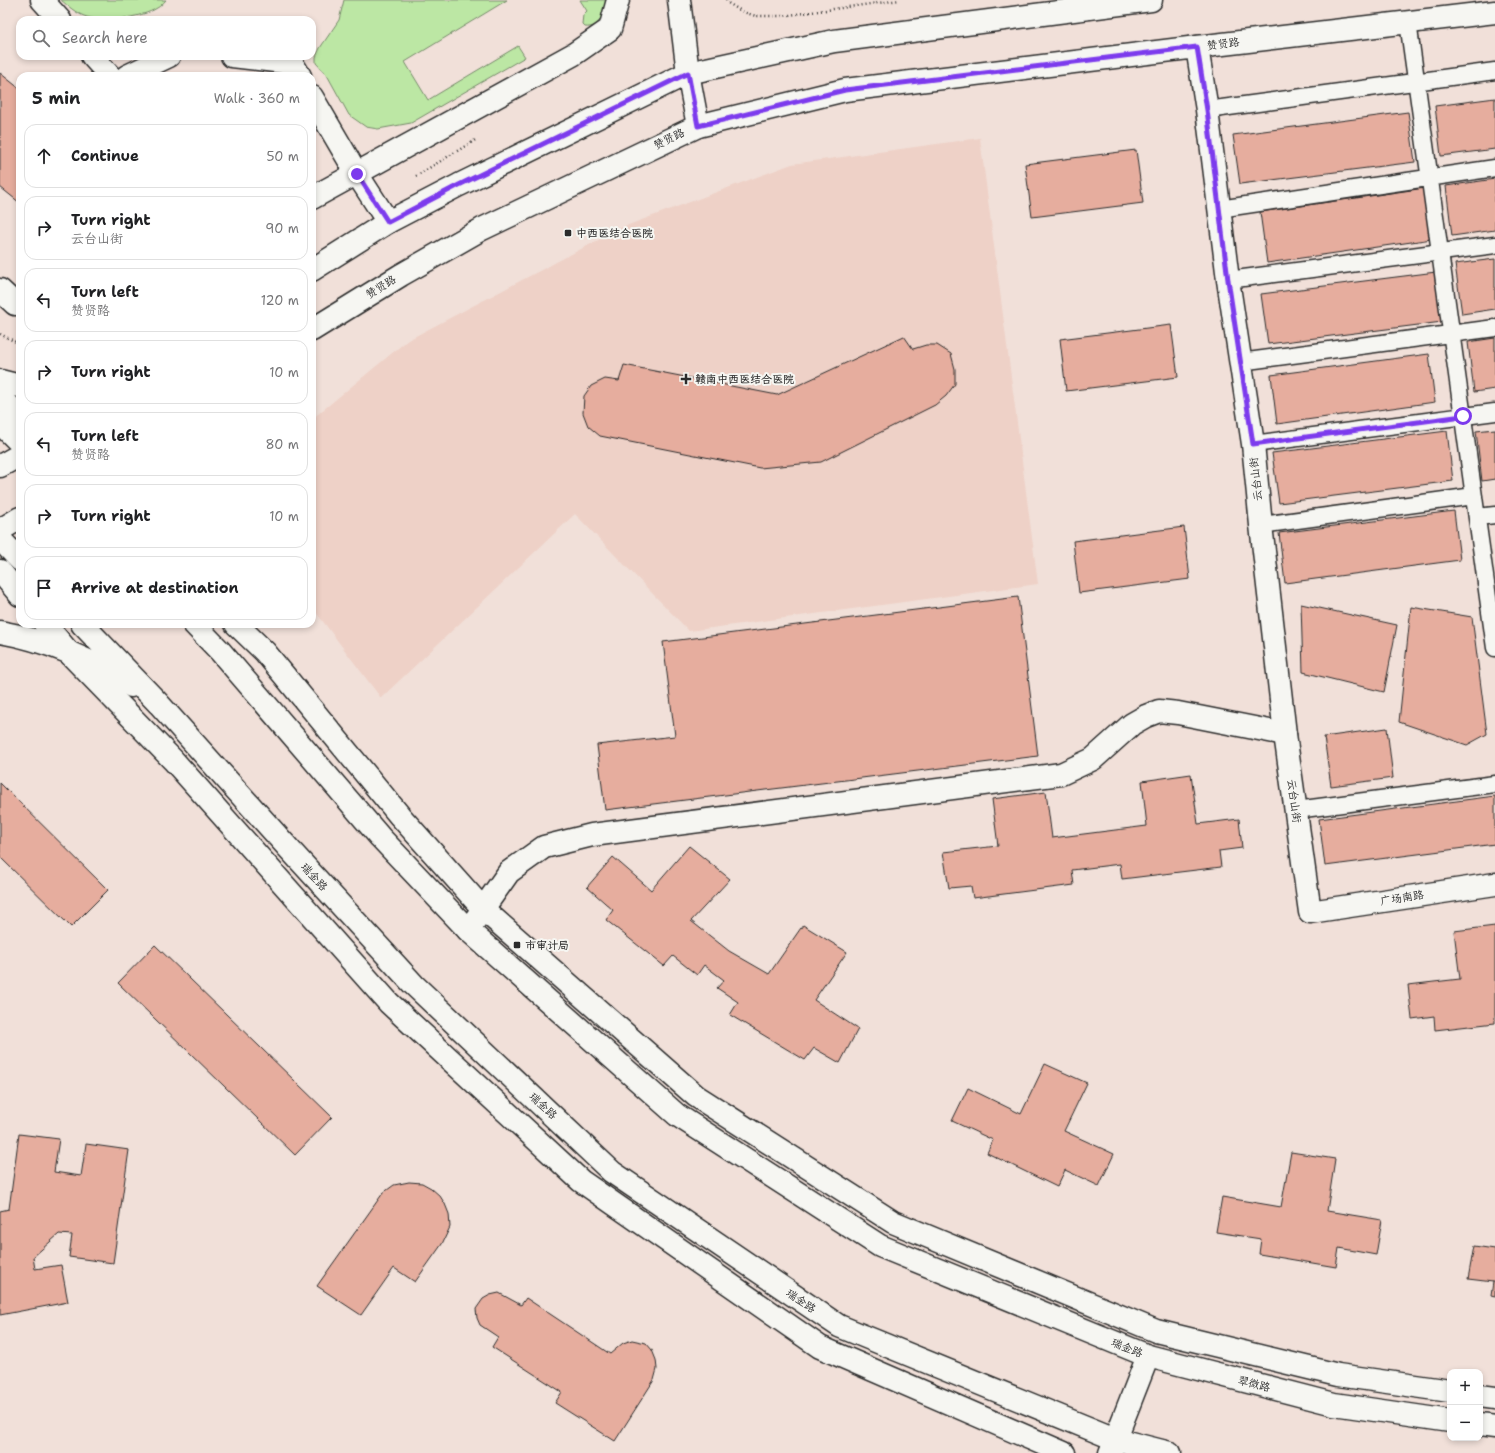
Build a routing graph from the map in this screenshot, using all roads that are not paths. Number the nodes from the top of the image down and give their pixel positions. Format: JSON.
{"nodes":[{"id":1,"x":42,"y":0,"type":"edge"},
{"id":2,"x":618,"y":0,"type":"edge"},
{"id":3,"x":679,"y":0,"type":"edge"},
{"id":4,"x":1151,"y":0,"type":"edge"},
{"id":5,"x":1495,"y":12,"type":"edge"},
{"id":6,"x":56,"y":16,"type":"edge"},
{"id":7,"x":1408,"y":22,"type":"junction"},
{"id":8,"x":1197,"y":47,"type":"junction"},
{"id":9,"x":96,"y":60,"type":"edge"},
{"id":10,"x":161,"y":60,"type":"edge"},
{"id":11,"x":266,"y":60,"type":"edge"},
{"id":12,"x":1495,"y":71,"type":"edge"},
{"id":13,"x":106,"y":72,"type":"edge"},
{"id":14,"x":135,"y":72,"type":"edge"},
{"id":15,"x":298,"y":72,"type":"edge"},
{"id":16,"x":688,"y":73,"type":"junction"},
{"id":17,"x":1417,"y":81,"type":"junction"},
{"id":18,"x":316,"y":104,"type":"edge"},
{"id":19,"x":1207,"y":110,"type":"junction"},
{"id":20,"x":698,"y":126,"type":"junction"},
{"id":21,"x":1495,"y":168,"type":"edge"},
{"id":22,"x":357,"y":174,"type":"junction"},
{"id":23,"x":1430,"y":177,"type":"junction"},
{"id":24,"x":316,"y":196,"type":"edge"},
{"id":25,"x":1219,"y":209,"type":"junction"},
{"id":26,"x":388,"y":222,"type":"junction"},
{"id":27,"x":1495,"y":245,"type":"edge"},
{"id":28,"x":1440,"y":252,"type":"junction"},
{"id":29,"x":316,"y":267,"type":"edge"},
{"id":30,"x":1228,"y":280,"type":"junction"},
{"id":31,"x":0,"y":290,"type":"edge"},
{"id":32,"x":16,"y":304,"type":"edge"},
{"id":33,"x":316,"y":328,"type":"edge"},
{"id":34,"x":1495,"y":328,"type":"edge"},
{"id":35,"x":1452,"y":334,"type":"junction"},
{"id":36,"x":1240,"y":362,"type":"junction"},
{"id":37,"x":0,"y":381,"type":"edge"},
{"id":38,"x":16,"y":385,"type":"edge"},
{"id":39,"x":0,"y":396,"type":"edge"},
{"id":40,"x":1495,"y":412,"type":"edge"},
{"id":41,"x":16,"y":413,"type":"edge"},
{"id":42,"x":1463,"y":416,"type":"junction"},
{"id":43,"x":0,"y":423,"type":"edge"},
{"id":44,"x":16,"y":439,"type":"edge"},
{"id":45,"x":1253,"y":444,"type":"junction"},
{"id":46,"x":16,"y":457,"type":"edge"},
{"id":47,"x":0,"y":466,"type":"edge"},
{"id":48,"x":1474,"y":496,"type":"junction"},
{"id":49,"x":1495,"y":515,"type":"edge"},
{"id":50,"x":1477,"y":517,"type":"junction"},
{"id":51,"x":16,"y":520,"type":"edge"},
{"id":52,"x":1261,"y":525,"type":"junction"},
{"id":53,"x":0,"y":530,"type":"edge"},
{"id":54,"x":0,"y":539,"type":"edge"},
{"id":55,"x":16,"y":556,"type":"edge"},
{"id":56,"x":0,"y":571,"type":"edge"},
{"id":57,"x":16,"y":590,"type":"edge"},
{"id":58,"x":1492,"y":610,"type":"edge"},
{"id":59,"x":48,"y":628,"type":"edge"},
{"id":60,"x":86,"y":628,"type":"edge"},
{"id":61,"x":198,"y":628,"type":"edge"},
{"id":62,"x":210,"y":628,"type":"edge"},
{"id":63,"x":240,"y":628,"type":"edge"},
{"id":64,"x":0,"y":632,"type":"edge"},
{"id":65,"x":1495,"y":648,"type":"edge"},
{"id":66,"x":220,"y":651,"type":"junction"},
{"id":67,"x":71,"y":655,"type":"junction"},
{"id":68,"x":159,"y":704,"type":"junction"},
{"id":69,"x":1285,"y":734,"type":"junction"},
{"id":70,"x":1495,"y":784,"type":"edge"},
{"id":71,"x":1296,"y":810,"type":"junction"},
{"id":72,"x":1495,"y":884,"type":"edge"},
{"id":73,"x":483,"y":910,"type":"junction"},
{"id":74,"x":1310,"y":912,"type":"joint"},
{"id":75,"x":468,"y":930,"type":"junction"},
{"id":76,"x":1148,"y":1356,"type":"junction"},
{"id":77,"x":1447,"y":1392,"type":"edge"},
{"id":78,"x":1483,"y":1396,"type":"edge"},
{"id":79,"x":1495,"y":1398,"type":"edge"},
{"id":80,"x":1447,"y":1421,"type":"edge"},
{"id":81,"x":1483,"y":1425,"type":"edge"},
{"id":82,"x":1495,"y":1427,"type":"edge"},
{"id":83,"x":1112,"y":1446,"type":"edge"},
{"id":84,"x":1064,"y":1453,"type":"edge"},
{"id":85,"x":1170,"y":1453,"type":"edge"}],
"edges":[{"from":1,"to":6,"type":"street"},
{"from":2,"to":22,"type":"street"},
{"from":3,"to":16,"type":"street"},
{"from":4,"to":16,"type":"street"},
{"from":5,"to":7,"type":"street","name":"赞贤路"},
{"from":7,"to":8,"type":"street","name":"赞贤路"},
{"from":7,"to":17,"type":"lane"},
{"from":8,"to":19,"type":"street","name":"云台山街"},
{"from":8,"to":20,"type":"street","name":"赞贤路"},
{"from":9,"to":13,"type":"street"},
{"from":10,"to":14,"type":"street"},
{"from":11,"to":15,"type":"street"},
{"from":12,"to":17,"type":"lane"},
{"from":16,"to":20,"type":"street"},
{"from":16,"to":26,"type":"street"},
{"from":17,"to":19,"type":"lane"},
{"from":17,"to":23,"type":"lane"},
{"from":18,"to":22,"type":"street"},
{"from":19,"to":25,"type":"street","name":"云台山街"},
{"from":20,"to":33,"type":"street","name":"赞贤路"},
{"from":21,"to":23,"type":"lane"},
{"from":22,"to":24,"type":"street"},
{"from":22,"to":26,"type":"street"},
{"from":23,"to":25,"type":"lane"},
{"from":23,"to":28,"type":"lane"},
{"from":25,"to":30,"type":"street","name":"云台山街"},
{"from":26,"to":29,"type":"street"},
{"from":27,"to":28,"type":"lane"},
{"from":28,"to":30,"type":"lane"},
{"from":28,"to":35,"type":"lane"},
{"from":30,"to":36,"type":"street","name":"云台山街"},
{"from":31,"to":32,"type":"street"},
{"from":34,"to":35,"type":"lane"},
{"from":35,"to":36,"type":"lane"},
{"from":35,"to":42,"type":"lane"},
{"from":36,"to":45,"type":"street","name":"云台山街"},
{"from":37,"to":38,"type":"street"},
{"from":39,"to":41,"type":"street"},
{"from":40,"to":42,"type":"lane"},
{"from":42,"to":45,"type":"lane"},
{"from":42,"to":48,"type":"lane"},
{"from":43,"to":44,"type":"street"},
{"from":45,"to":52,"type":"street","name":"云台山街"},
{"from":46,"to":47,"type":"street"},
{"from":48,"to":50,"type":"lane"},
{"from":48,"to":52,"type":"lane"},
{"from":49,"to":50,"type":"lane"},
{"from":50,"to":58,"type":"lane"},
{"from":51,"to":53,"type":"street"},
{"from":52,"to":69,"type":"street","name":"云台山街"},
{"from":54,"to":55,"type":"street"},
{"from":56,"to":57,"type":"street"},
{"from":58,"to":65,"type":"lane"},
{"from":59,"to":67,"type":"street"},
{"from":60,"to":68,"type":"street","name":"瑞金路"},
{"from":61,"to":66,"type":"street","name":"瑞金路"},
{"from":62,"to":66,"type":"street"},
{"from":63,"to":73,"type":"street"},
{"from":64,"to":67,"type":"street"},
{"from":66,"to":75,"type":"street","name":"瑞金路"},
{"from":67,"to":68,"type":"street"},
{"from":67,"to":84,"type":"street"},
{"from":68,"to":83,"type":"street","name":"瑞金路"},
{"from":69,"to":71,"type":"street","name":"云台山街"},
{"from":69,"to":73,"type":"street"},
{"from":70,"to":71,"type":"lane"},
{"from":71,"to":74,"type":"street","name":"云台山街"},
{"from":72,"to":74,"type":"street","name":"广场南路"},
{"from":73,"to":75,"type":"street"},
{"from":73,"to":77,"type":"street"},
{"from":75,"to":76,"type":"street","name":"瑞金路"},
{"from":76,"to":80,"type":"street","name":"翠微路"},
{"from":76,"to":83,"type":"street"},
{"from":78,"to":79,"type":"street"},
{"from":81,"to":82,"type":"street"},
{"from":83,"to":85,"type":"street"}]}
